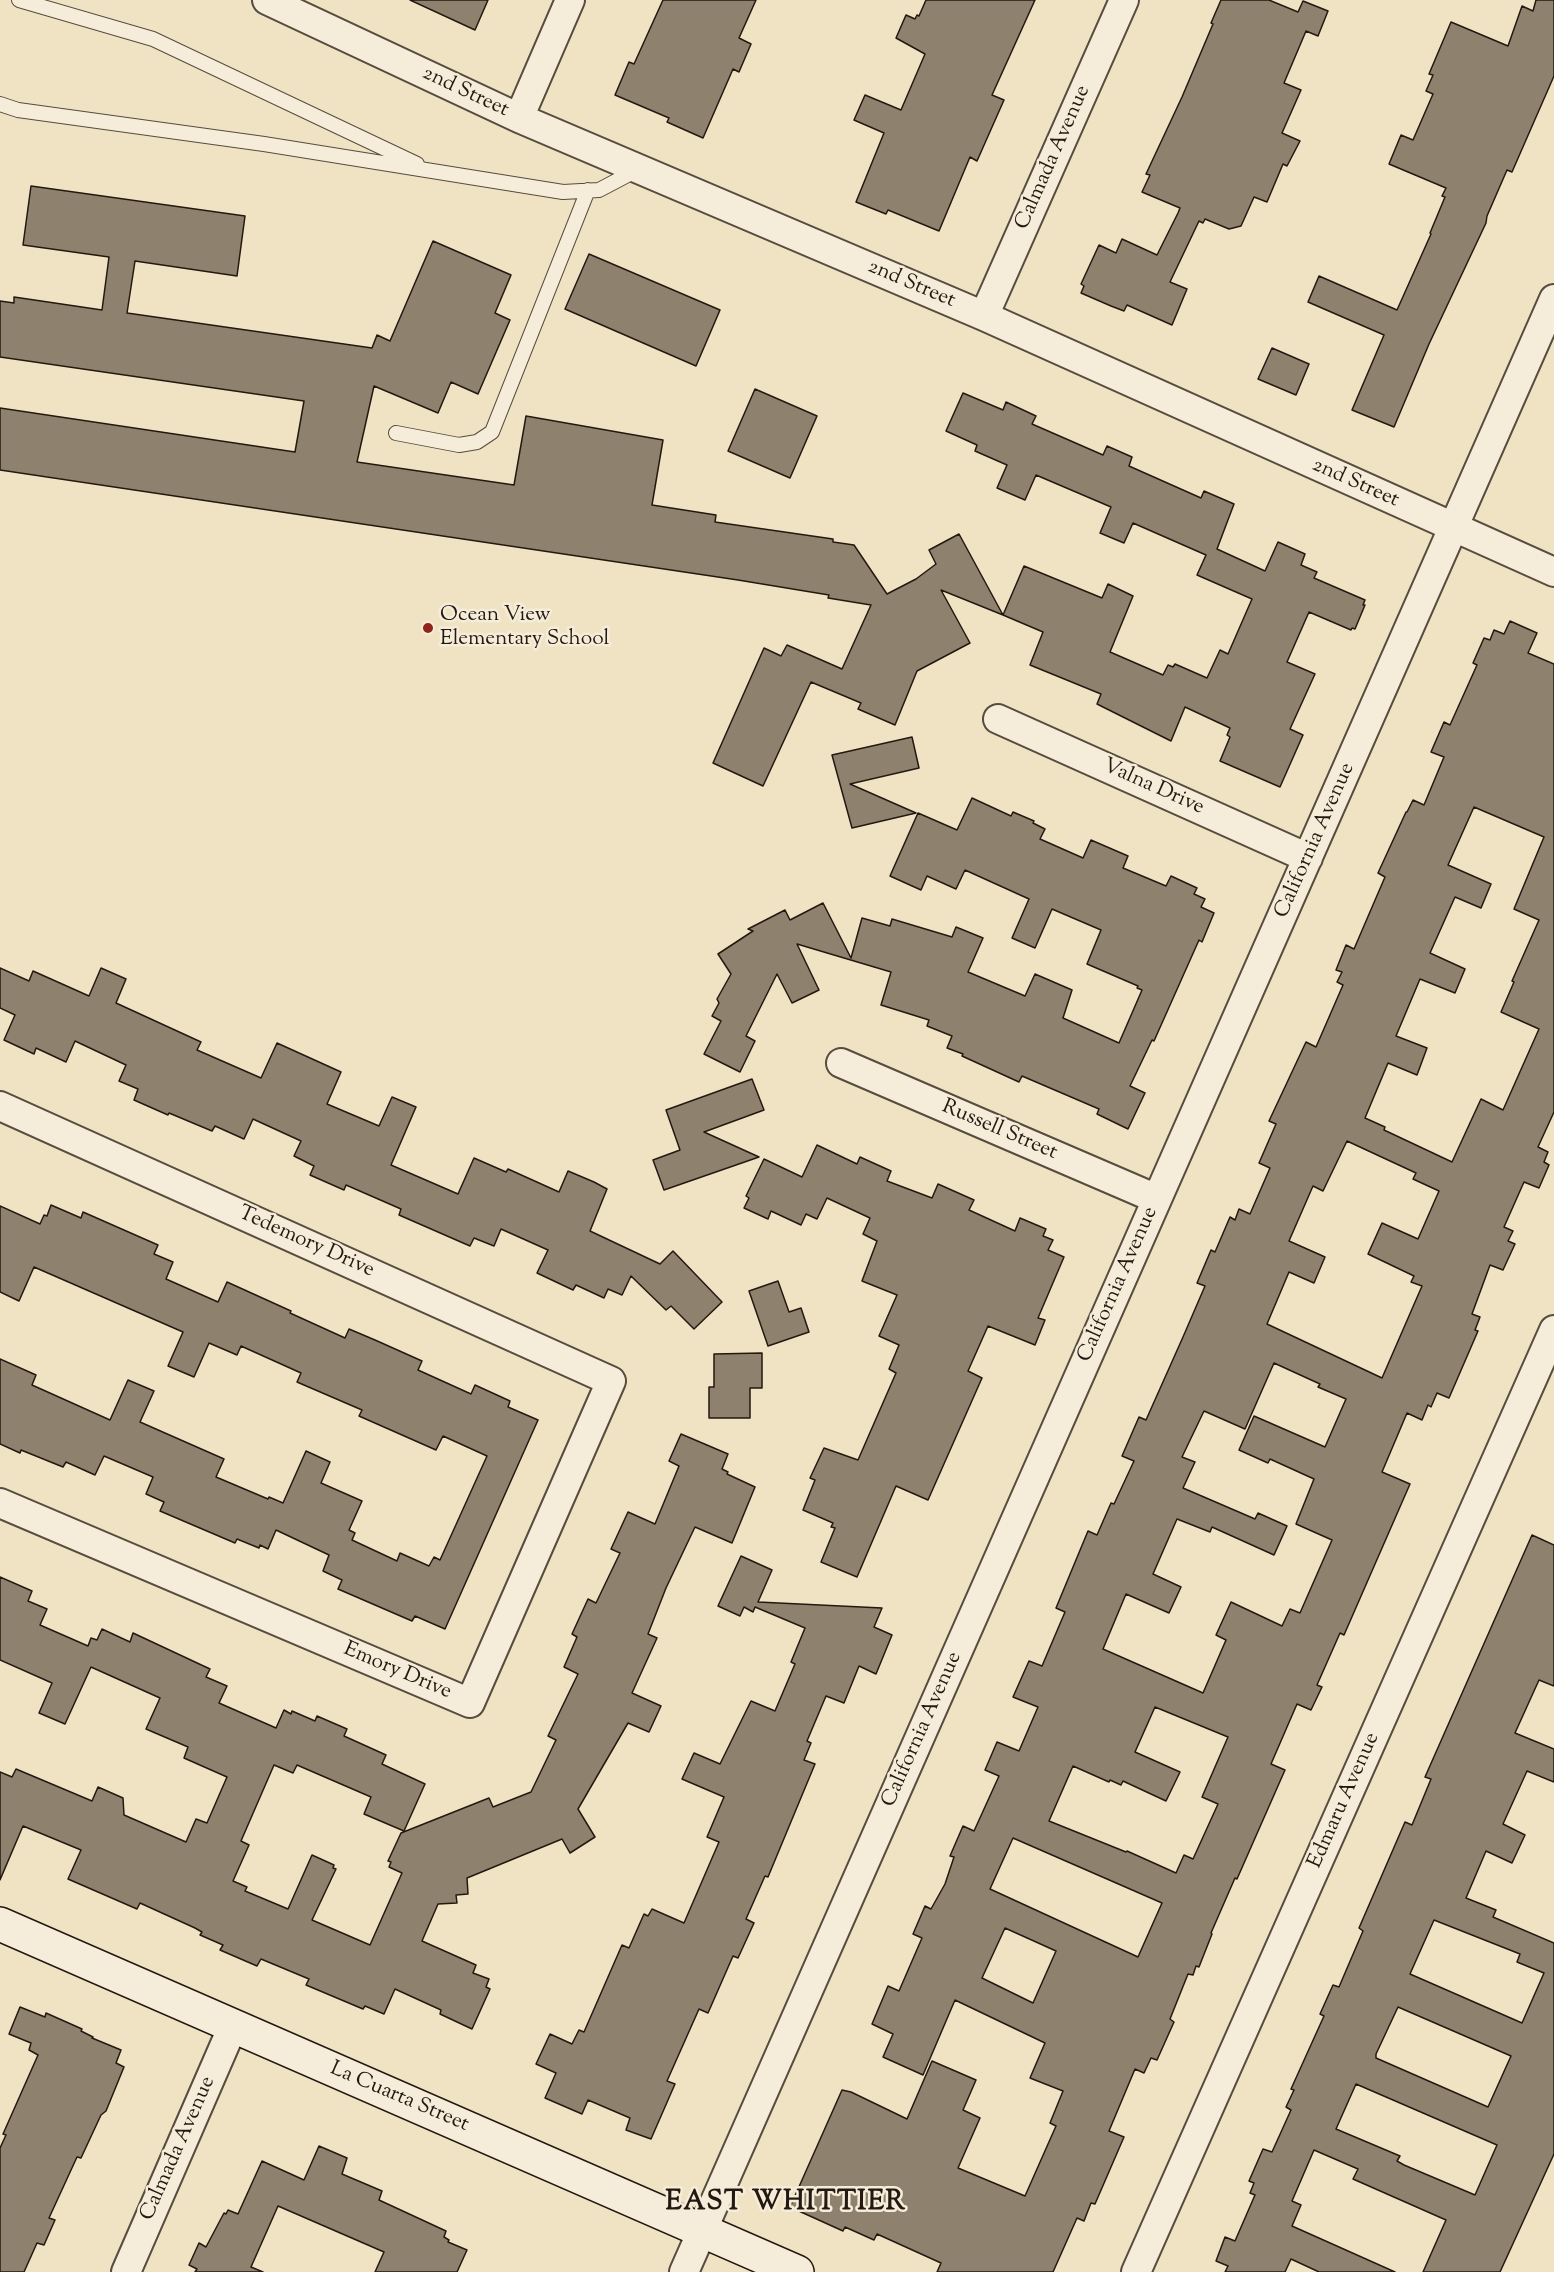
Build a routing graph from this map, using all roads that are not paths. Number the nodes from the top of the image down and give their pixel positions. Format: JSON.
{"nodes":[{"id":1,"x":20,"y":0,"type":"edge"},
{"id":2,"x":267,"y":0,"type":"edge"},
{"id":3,"x":570,"y":0,"type":"edge"},
{"id":4,"x":1124,"y":0,"type":"edge"},
{"id":5,"x":0,"y":104,"type":"edge"},
{"id":6,"x":519,"y":118,"type":"junction"},
{"id":7,"x":639,"y":169,"type":"junction"},
{"id":8,"x":432,"y":171,"type":"junction"},
{"id":9,"x":588,"y":190,"type":"junction"},
{"id":10,"x":1554,"y":299,"type":"edge"},
{"id":11,"x":984,"y":316,"type":"junction"},
{"id":12,"x":396,"y":433,"type":"dead end"},
{"id":13,"x":1453,"y":528,"type":"junction"},
{"id":14,"x":1554,"y":572,"type":"edge"},
{"id":15,"x":998,"y":719,"type":"dead end"},
{"id":16,"x":1308,"y":858,"type":"junction"},
{"id":17,"x":841,"y":1063,"type":"dead end"},
{"id":18,"x":0,"y":1106,"type":"edge"},
{"id":19,"x":1157,"y":1199,"type":"junction"},
{"id":20,"x":1554,"y":1330,"type":"edge"},
{"id":21,"x":611,"y":1381,"type":"joint"},
{"id":22,"x":0,"y":1503,"type":"edge"},
{"id":23,"x":0,"y":1924,"type":"edge"},
{"id":24,"x":233,"y":2026,"type":"junction"},
{"id":25,"x":703,"y":2229,"type":"junction"},
{"id":26,"x":126,"y":2272,"type":"edge"},
{"id":27,"x":684,"y":2272,"type":"edge"},
{"id":28,"x":797,"y":2272,"type":"edge"},
{"id":29,"x":1136,"y":2272,"type":"edge"}],
"edges":[{"from":1,"to":8,"type":"lane"},
{"from":2,"to":6,"type":"street","name":"2nd Street"},
{"from":3,"to":6,"type":"street"},
{"from":4,"to":11,"type":"street","name":"Calmada Avenue"},
{"from":5,"to":8,"type":"lane"},
{"from":6,"to":7,"type":"street","name":"2nd Street"},
{"from":7,"to":9,"type":"lane"},
{"from":7,"to":11,"type":"street","name":"2nd Street"},
{"from":8,"to":9,"type":"lane"},
{"from":9,"to":12,"type":"lane"},
{"from":10,"to":13,"type":"street","name":"California Avenue"},
{"from":11,"to":13,"type":"street","name":"2nd Street"},
{"from":13,"to":14,"type":"street","name":"2nd Street"},
{"from":13,"to":16,"type":"street","name":"California Avenue"},
{"from":15,"to":16,"type":"street","name":"Valna Drive"},
{"from":16,"to":19,"type":"street","name":"California Avenue"},
{"from":17,"to":19,"type":"street","name":"Russell Street"},
{"from":18,"to":21,"type":"street","name":"Tedemory Drive"},
{"from":19,"to":25,"type":"street","name":"California Avenue"},
{"from":20,"to":29,"type":"street","name":"Edmaru Avenue"},
{"from":21,"to":22,"type":"street","name":"Emory Drive"},
{"from":23,"to":24,"type":"street","name":"La Cuarta Street"},
{"from":24,"to":25,"type":"street","name":"La Cuarta Street"},
{"from":24,"to":26,"type":"street","name":"Calmada Avenue"},
{"from":25,"to":27,"type":"street","name":"California Avenue"},
{"from":25,"to":28,"type":"street","name":"La Cuarta Street"}]}
